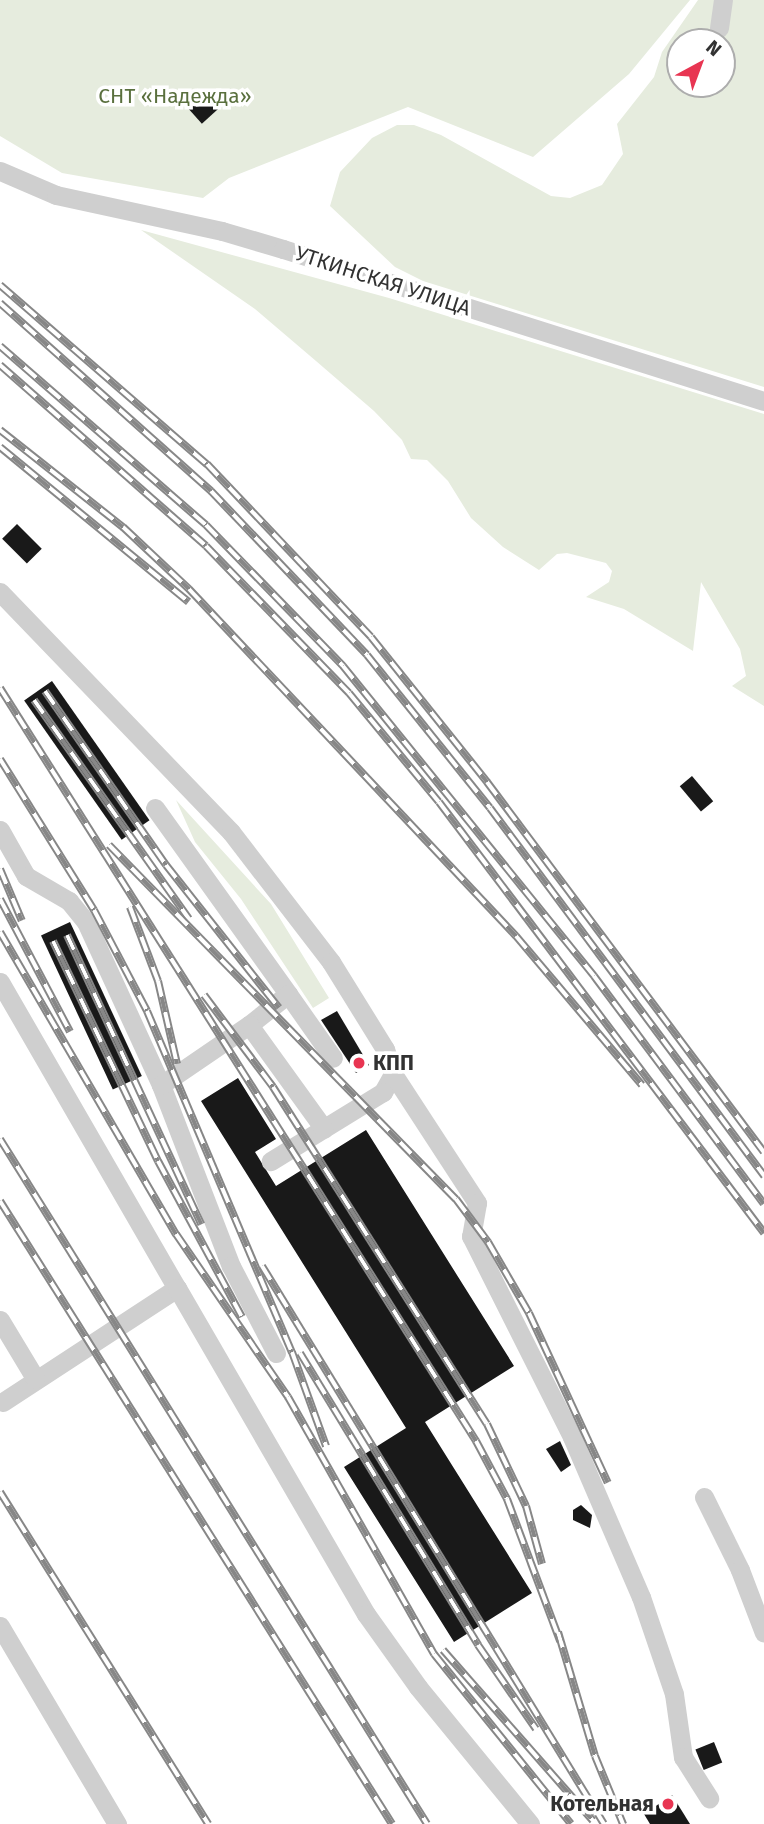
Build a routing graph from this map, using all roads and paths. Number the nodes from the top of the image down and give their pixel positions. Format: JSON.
{"nodes":[{"id":1,"x":723,"y":0,"type":"edge"},
{"id":2,"x":719,"y":28,"type":"dead end"},
{"id":3,"x":0,"y":171,"type":"edge"},
{"id":4,"x":764,"y":401,"type":"edge"},
{"id":5,"x":0,"y":592,"type":"edge"},
{"id":6,"x":155,"y":808,"type":"dead end"},
{"id":7,"x":0,"y":830,"type":"edge"},
{"id":8,"x":0,"y":982,"type":"edge"},
{"id":9,"x":288,"y":994,"type":"junction"},
{"id":10,"x":249,"y":1025,"type":"junction"},
{"id":11,"x":333,"y":1058,"type":"dead end"},
{"id":12,"x":393,"y":1074,"type":"junction"},
{"id":13,"x":161,"y":1085,"type":"junction"},
{"id":14,"x":324,"y":1129,"type":"junction"},
{"id":15,"x":271,"y":1161,"type":"dead end"},
{"id":16,"x":177,"y":1288,"type":"junction"},
{"id":17,"x":0,"y":1320,"type":"edge"},
{"id":18,"x":276,"y":1353,"type":"dead end"},
{"id":19,"x":36,"y":1378,"type":"junction"},
{"id":20,"x":3,"y":1402,"type":"dead end"},
{"id":21,"x":704,"y":1497,"type":"dead end"},
{"id":22,"x":0,"y":1626,"type":"edge"},
{"id":23,"x":764,"y":1633,"type":"edge"},
{"id":24,"x":709,"y":1798,"type":"dead end"},
{"id":25,"x":117,"y":1824,"type":"edge"},
{"id":26,"x":530,"y":1824,"type":"edge"}],
"edges":[{"from":1,"to":2,"type":"street"},
{"from":3,"to":4,"type":"street","name":"УТКИНСКАЯ УЛИЦА"},
{"from":5,"to":12,"type":"street"},
{"from":6,"to":9,"type":"street"},
{"from":7,"to":13,"type":"street"},
{"from":8,"to":16,"type":"street"},
{"from":9,"to":10,"type":"street"},
{"from":9,"to":11,"type":"street"},
{"from":10,"to":13,"type":"street"},
{"from":10,"to":14,"type":"street"},
{"from":12,"to":14,"type":"street"},
{"from":12,"to":24,"type":"street"},
{"from":13,"to":18,"type":"street"},
{"from":14,"to":15,"type":"street"},
{"from":16,"to":19,"type":"street"},
{"from":16,"to":26,"type":"street"},
{"from":17,"to":19,"type":"street"},
{"from":19,"to":20,"type":"street"},
{"from":21,"to":23,"type":"street"},
{"from":22,"to":25,"type":"street"}]}
